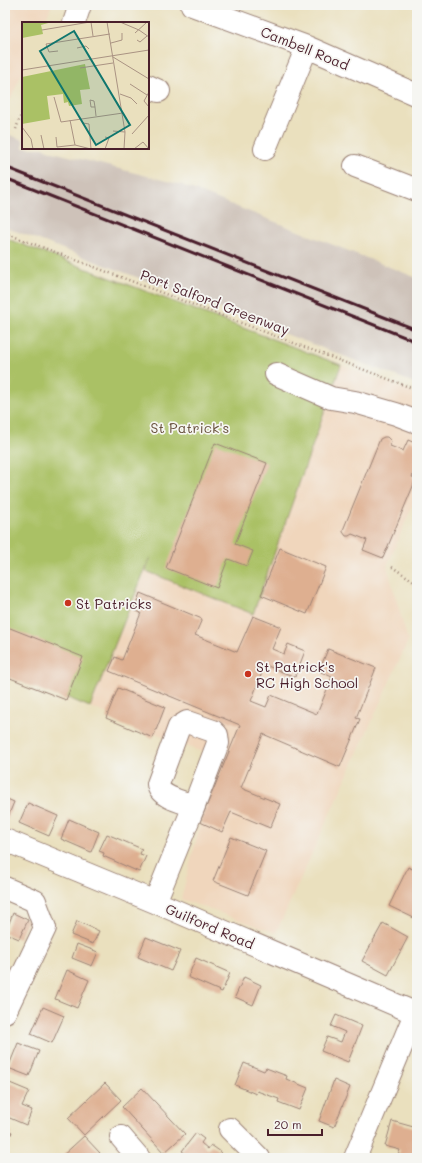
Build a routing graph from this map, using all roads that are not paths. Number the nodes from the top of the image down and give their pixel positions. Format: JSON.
{"nodes":[{"id":1,"x":80,"y":5,"type":"edge"},
{"id":2,"x":192,"y":5,"type":"edge"},
{"id":3,"x":74,"y":22,"type":"edge"},
{"id":4,"x":307,"y":47,"type":"junction"},
{"id":5,"x":417,"y":95,"type":"edge"},
{"id":6,"x":265,"y":149,"type":"dead end"},
{"id":7,"x":355,"y":166,"type":"dead end"},
{"id":8,"x":417,"y":190,"type":"edge"},
{"id":9,"x":276,"y":374,"type":"dead end"},
{"id":10,"x":417,"y":422,"type":"edge"},
{"id":11,"x":194,"y":806,"type":"dead end"},
{"id":12,"x":5,"y":840,"type":"edge"},
{"id":13,"x":5,"y":888,"type":"edge"},
{"id":14,"x":155,"y":902,"type":"junction"},
{"id":15,"x":416,"y":1011,"type":"edge"},
{"id":16,"x":5,"y":1012,"type":"edge"},
{"id":17,"x":230,"y":1129,"type":"dead end"},
{"id":18,"x":121,"y":1137,"type":"dead end"},
{"id":19,"x":139,"y":1158,"type":"edge"},
{"id":20,"x":259,"y":1158,"type":"edge"},
{"id":21,"x":355,"y":1158,"type":"edge"}],
"edges":[{"from":1,"to":3,"type":"street"},
{"from":2,"to":4,"type":"street","name":"Cambell Road"},
{"from":4,"to":5,"type":"street","name":"Cambell Road"},
{"from":4,"to":6,"type":"street"},
{"from":7,"to":8,"type":"street"},
{"from":9,"to":10,"type":"street"},
{"from":11,"to":14,"type":"street"},
{"from":12,"to":14,"type":"street","name":"Guilford Road"},
{"from":13,"to":16,"type":"street"},
{"from":14,"to":15,"type":"street","name":"Guilford Road"},
{"from":15,"to":21,"type":"street"},
{"from":17,"to":20,"type":"street"},
{"from":18,"to":19,"type":"street"}]}
